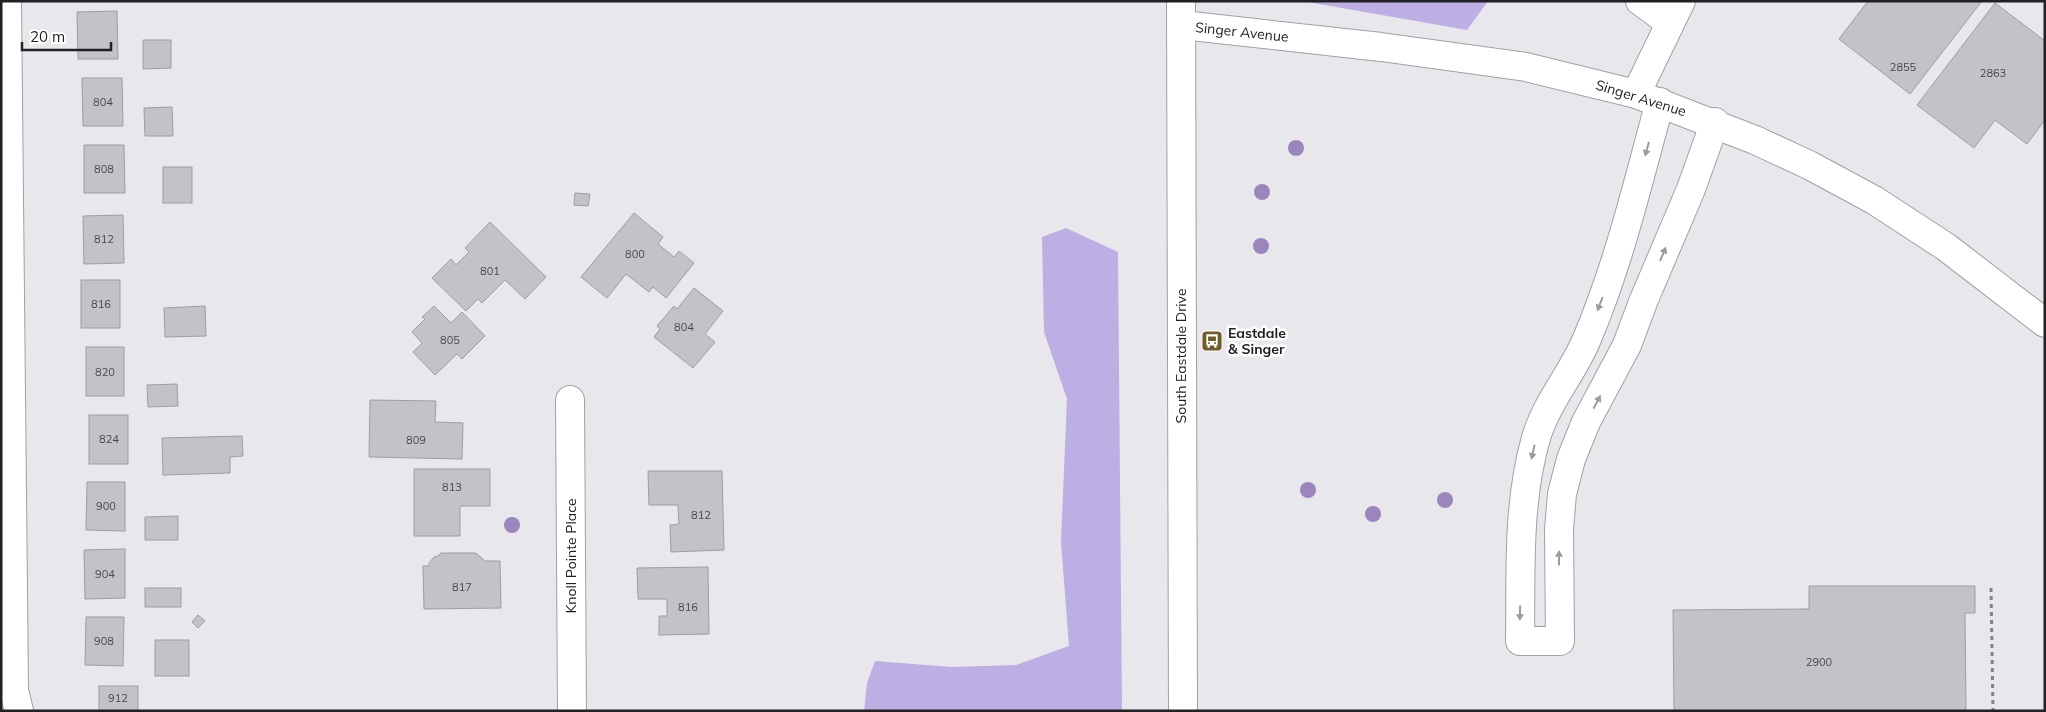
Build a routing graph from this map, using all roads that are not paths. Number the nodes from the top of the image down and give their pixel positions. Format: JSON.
{"nodes":[{"id":1,"x":1640,"y":1,"type":"edge"},
{"id":2,"x":5,"y":11,"type":"edge"},
{"id":3,"x":1675,"y":12,"type":"edge"},
{"id":4,"x":1182,"y":13,"type":"edge"},
{"id":5,"x":1648,"y":98,"type":"junction"},
{"id":6,"x":1715,"y":122,"type":"junction"},
{"id":7,"x":2045,"y":323,"type":"edge"},
{"id":8,"x":570,"y":400,"type":"dead end"},
{"id":9,"x":7,"y":512,"type":"edge"},
{"id":10,"x":19,"y":711,"type":"edge"},
{"id":11,"x":572,"y":711,"type":"edge"},
{"id":12,"x":1183,"y":711,"type":"edge"}],
"edges":[{"from":1,"to":3,"type":"street"},
{"from":2,"to":9,"type":"street"},
{"from":3,"to":5,"type":"street"},
{"from":4,"to":5,"type":"street","name":"Singer Avenue"},
{"from":4,"to":12,"type":"street","name":"South Eastdale Drive"},
{"from":5,"to":6,"type":"street","name":"Singer Avenue"},
{"from":5,"to":6,"type":"street","one_way":true},
{"from":6,"to":7,"type":"street","name":"Singer Avenue"},
{"from":8,"to":11,"type":"street","name":"Knoll Pointe Place"},
{"from":9,"to":10,"type":"street"}]}
